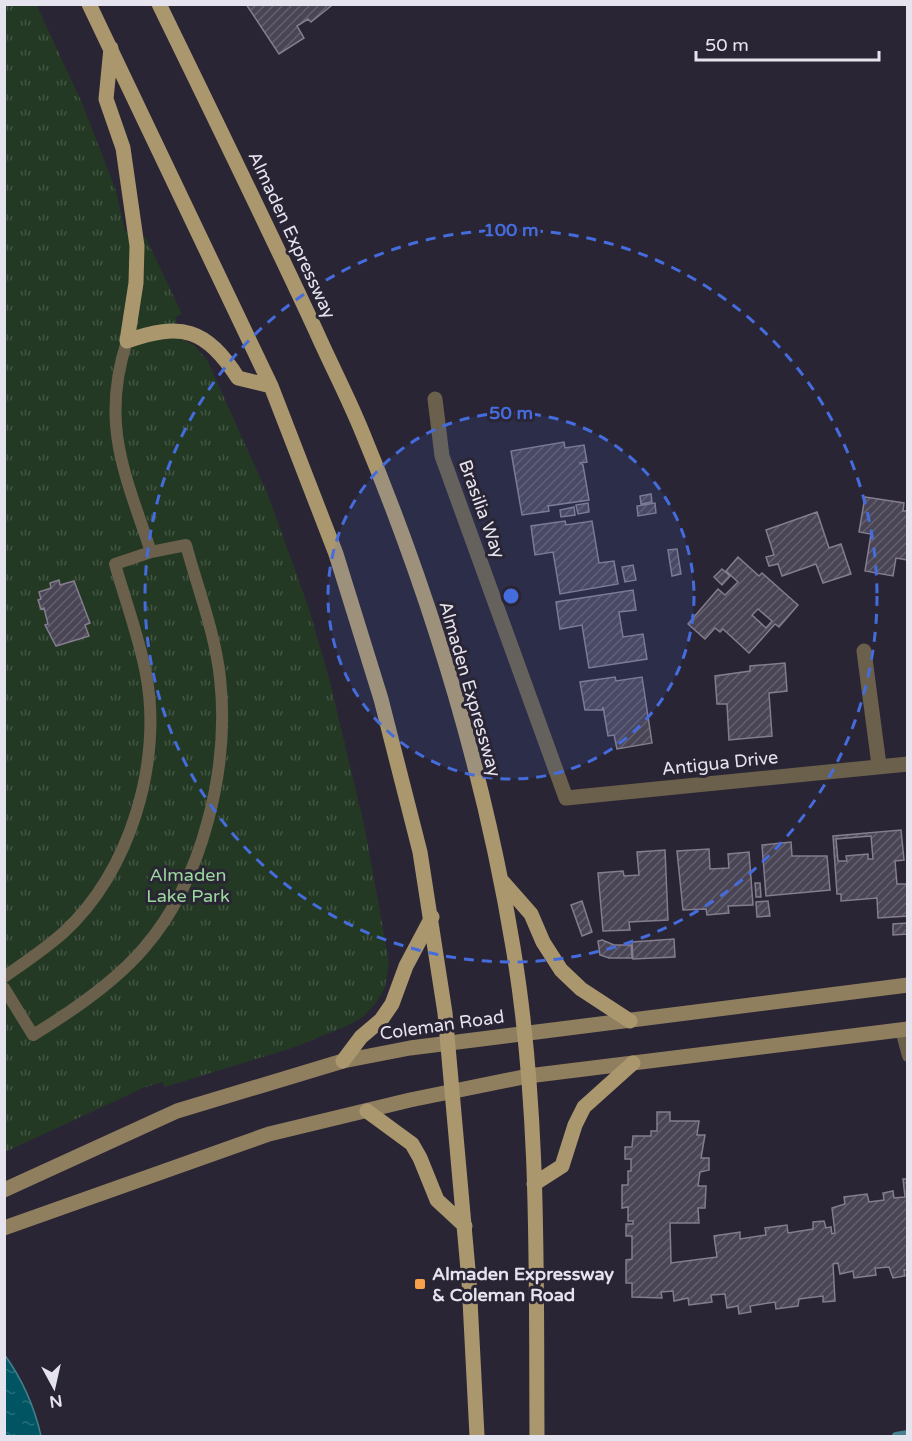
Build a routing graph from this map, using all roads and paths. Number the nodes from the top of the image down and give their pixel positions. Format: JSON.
{"nodes":[{"id":1,"x":90,"y":4,"type":"edge"},
{"id":2,"x":159,"y":4,"type":"edge"},
{"id":3,"x":111,"y":48,"type":"junction"},
{"id":4,"x":127,"y":340,"type":"junction"},
{"id":5,"x":272,"y":386,"type":"junction"},
{"id":6,"x":435,"y":399,"type":"dead end"},
{"id":7,"x":151,"y":552,"type":"junction"},
{"id":8,"x":864,"y":651,"type":"dead end"},
{"id":9,"x":908,"y":764,"type":"edge"},
{"id":10,"x":879,"y":765,"type":"junction"},
{"id":11,"x":566,"y":798,"type":"joint"},
{"id":12,"x":501,"y":880,"type":"junction"},
{"id":13,"x":432,"y":917,"type":"junction"},
{"id":14,"x":4,"y":977,"type":"edge"},
{"id":15,"x":908,"y":985,"type":"edge"},
{"id":16,"x":4,"y":988,"type":"edge"},
{"id":17,"x":630,"y":1021,"type":"junction"},
{"id":18,"x":904,"y":1029,"type":"edge"},
{"id":19,"x":524,"y":1033,"type":"junction"},
{"id":20,"x":448,"y":1043,"type":"junction"},
{"id":21,"x":908,"y":1056,"type":"edge"},
{"id":22,"x":343,"y":1061,"type":"junction"},
{"id":23,"x":633,"y":1063,"type":"junction"},
{"id":24,"x":528,"y":1076,"type":"junction"},
{"id":25,"x":452,"y":1091,"type":"junction"},
{"id":26,"x":367,"y":1111,"type":"junction"},
{"id":27,"x":534,"y":1184,"type":"junction"},
{"id":28,"x":4,"y":1190,"type":"edge"},
{"id":29,"x":465,"y":1226,"type":"junction"},
{"id":30,"x":7,"y":1227,"type":"edge"},
{"id":31,"x":537,"y":1431,"type":"edge"},
{"id":32,"x":477,"y":1437,"type":"edge"}],
"edges":[{"from":1,"to":3,"type":"main road"},
{"from":2,"to":12,"type":"main road","name":"Almaden Expressway"},
{"from":3,"to":4,"type":"main road"},
{"from":3,"to":5,"type":"main road"},
{"from":4,"to":5,"type":"main road"},
{"from":4,"to":7,"type":"lane"},
{"from":5,"to":13,"type":"main road"},
{"from":6,"to":11,"type":"street","name":"Brasilia Way"},
{"from":7,"to":14,"type":"lane"},
{"from":7,"to":16,"type":"lane"},
{"from":8,"to":10,"type":"street"},
{"from":9,"to":10,"type":"street","name":"Antigua Drive"},
{"from":10,"to":11,"type":"street","name":"Antigua Drive"},
{"from":12,"to":17,"type":"main road"},
{"from":12,"to":19,"type":"main road","name":"Almaden Expressway"},
{"from":13,"to":20,"type":"main road"},
{"from":13,"to":22,"type":"main road"},
{"from":15,"to":17,"type":"street","name":"Coleman Road"},
{"from":17,"to":19,"type":"street","name":"Coleman Road"},
{"from":18,"to":21,"type":"lane"},
{"from":18,"to":23,"type":"street"},
{"from":19,"to":20,"type":"street","name":"Coleman Road"},
{"from":19,"to":24,"type":"main road","name":"Almaden Expressway"},
{"from":20,"to":22,"type":"street","name":"Coleman Road"},
{"from":20,"to":25,"type":"main road"},
{"from":22,"to":28,"type":"street","name":"Coleman Road"},
{"from":23,"to":24,"type":"street"},
{"from":23,"to":27,"type":"main road"},
{"from":24,"to":25,"type":"street"},
{"from":24,"to":27,"type":"main road","name":"Almaden Expressway"},
{"from":25,"to":26,"type":"street"},
{"from":25,"to":29,"type":"main road"},
{"from":26,"to":29,"type":"main road"},
{"from":26,"to":30,"type":"street"},
{"from":27,"to":31,"type":"main road","name":"Almaden Expressway"},
{"from":29,"to":32,"type":"main road"}]}
